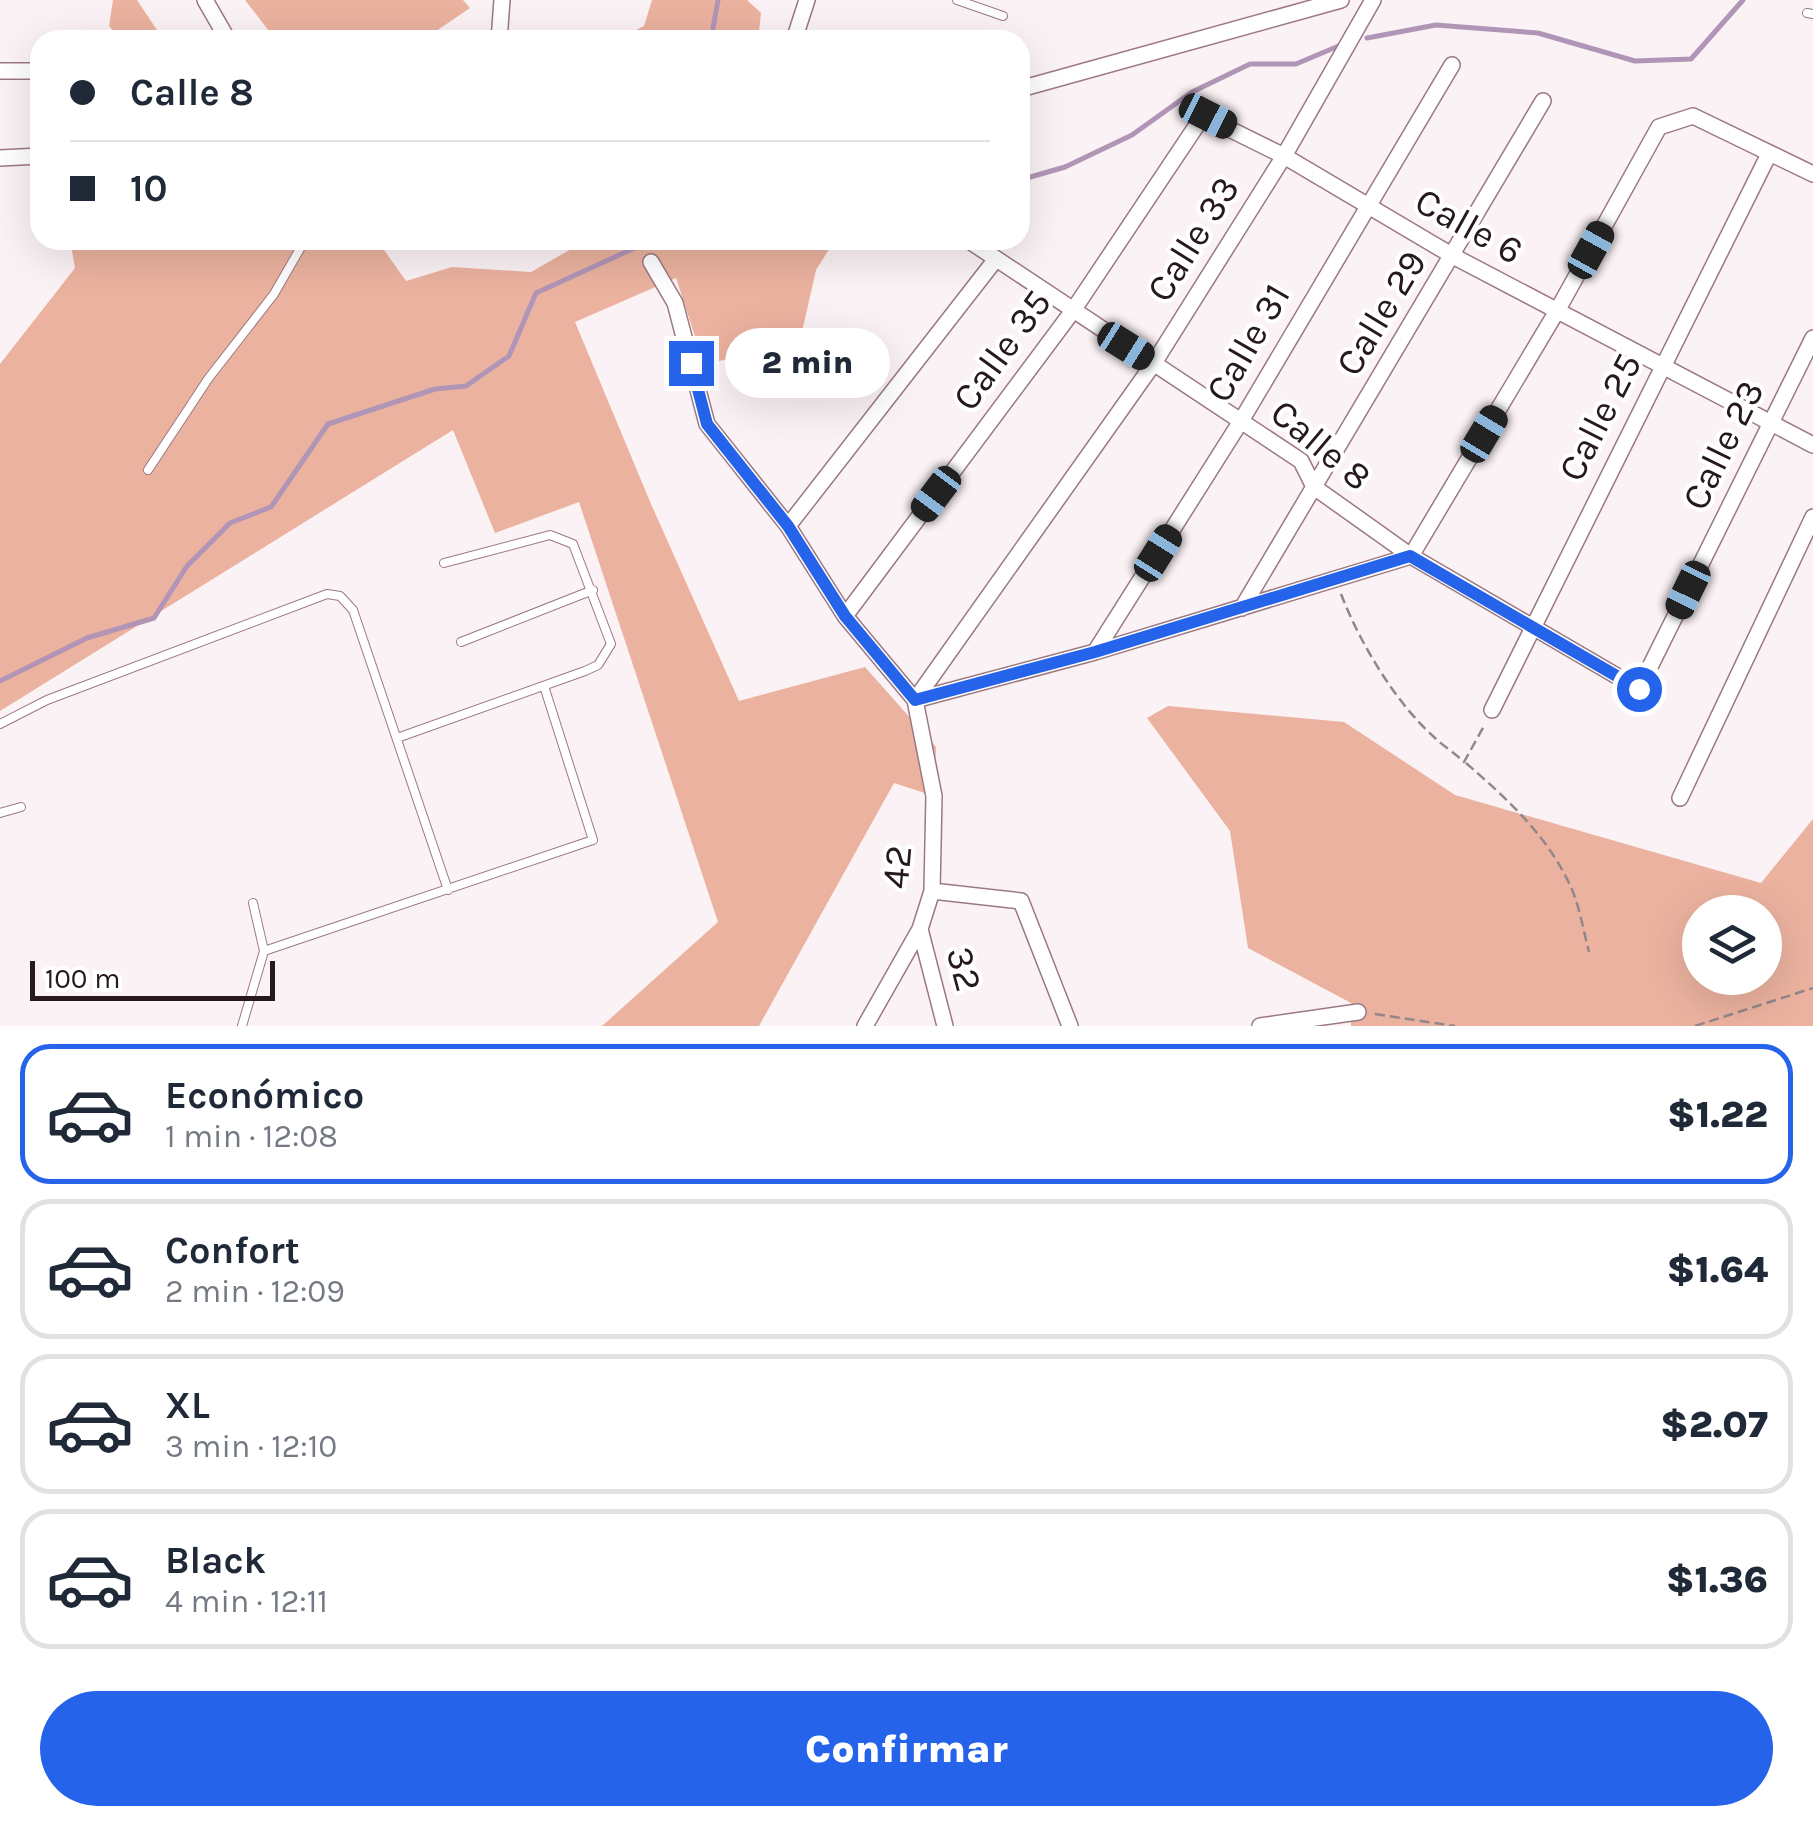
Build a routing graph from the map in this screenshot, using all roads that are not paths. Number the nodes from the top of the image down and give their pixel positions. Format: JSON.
{"nodes":[{"id":1,"x":205,"y":0,"type":"edge"},
{"id":2,"x":502,"y":0,"type":"edge"},
{"id":3,"x":807,"y":0,"type":"edge"},
{"id":4,"x":957,"y":0,"type":"edge"},
{"id":5,"x":1341,"y":0,"type":"edge"},
{"id":6,"x":1373,"y":0,"type":"edge"},
{"id":7,"x":1290,"y":6,"type":"edge"},
{"id":8,"x":1002,"y":16,"type":"dead end"},
{"id":9,"x":222,"y":30,"type":"edge"},
{"id":10,"x":500,"y":30,"type":"edge"},
{"id":11,"x":797,"y":30,"type":"edge"},
{"id":12,"x":1452,"y":65,"type":"dead end"},
{"id":13,"x":30,"y":71,"type":"edge"},
{"id":14,"x":0,"y":72,"type":"edge"},
{"id":15,"x":1030,"y":86,"type":"edge"},
{"id":16,"x":1543,"y":102,"type":"dead end"},
{"id":17,"x":1203,"y":116,"type":"joint"},
{"id":18,"x":1769,"y":154,"type":"junction"},
{"id":19,"x":30,"y":156,"type":"edge"},
{"id":20,"x":1284,"y":156,"type":"junction"},
{"id":21,"x":0,"y":158,"type":"edge"},
{"id":22,"x":1813,"y":174,"type":"edge"},
{"id":23,"x":1366,"y":206,"type":"junction"},
{"id":24,"x":299,"y":250,"type":"edge"},
{"id":25,"x":983,"y":250,"type":"edge"},
{"id":26,"x":1453,"y":256,"type":"junction"},
{"id":27,"x":996,"y":259,"type":"junction"},
{"id":28,"x":651,"y":262,"type":"dead end"},
{"id":29,"x":1072,"y":312,"type":"junction"},
{"id":30,"x":1557,"y":312,"type":"junction"},
{"id":31,"x":1813,"y":338,"type":"edge"},
{"id":32,"x":1154,"y":363,"type":"junction"},
{"id":33,"x":1661,"y":367,"type":"junction"},
{"id":34,"x":1240,"y":421,"type":"junction"},
{"id":35,"x":1770,"y":424,"type":"junction"},
{"id":36,"x":1813,"y":445,"type":"edge"},
{"id":37,"x":148,"y":470,"type":"dead end"},
{"id":38,"x":1314,"y":487,"type":"junction"},
{"id":39,"x":1813,"y":518,"type":"edge"},
{"id":40,"x":788,"y":526,"type":"junction"},
{"id":41,"x":1410,"y":556,"type":"junction"},
{"id":42,"x":444,"y":563,"type":"dead end"},
{"id":43,"x":592,"y":590,"type":"junction"},
{"id":44,"x":1242,"y":608,"type":"junction"},
{"id":45,"x":845,"y":616,"type":"junction"},
{"id":46,"x":1531,"y":628,"type":"junction"},
{"id":47,"x":461,"y":642,"type":"dead end"},
{"id":48,"x":1095,"y":652,"type":"junction"},
{"id":49,"x":544,"y":686,"type":"junction"},
{"id":50,"x":1639,"y":689,"type":"joint"},
{"id":51,"x":915,"y":700,"type":"junction"},
{"id":52,"x":1492,"y":710,"type":"road end"},
{"id":53,"x":0,"y":724,"type":"edge"},
{"id":54,"x":397,"y":738,"type":"junction"},
{"id":55,"x":1680,"y":798,"type":"dead end"},
{"id":56,"x":21,"y":807,"type":"dead end"},
{"id":57,"x":0,"y":813,"type":"edge"},
{"id":58,"x":448,"y":890,"type":"junction"},
{"id":59,"x":932,"y":891,"type":"junction"},
{"id":60,"x":253,"y":903,"type":"dead end"},
{"id":61,"x":920,"y":929,"type":"junction"},
{"id":62,"x":264,"y":952,"type":"junction"},
{"id":63,"x":1358,"y":1012,"type":"road end"},
{"id":64,"x":242,"y":1026,"type":"edge"},
{"id":65,"x":865,"y":1026,"type":"edge"},
{"id":66,"x":945,"y":1026,"type":"edge"},
{"id":67,"x":1070,"y":1026,"type":"edge"},
{"id":68,"x":1260,"y":1026,"type":"edge"}],
"edges":[{"from":1,"to":9,"type":"street"},
{"from":2,"to":10,"type":"street"},
{"from":3,"to":11,"type":"street"},
{"from":4,"to":8,"type":"lane"},
{"from":5,"to":7,"type":"street"},
{"from":6,"to":20,"type":"street","name":"Calle 33"},
{"from":7,"to":15,"type":"street"},
{"from":12,"to":23,"type":"street","name":"Calle 31"},
{"from":13,"to":14,"type":"street"},
{"from":16,"to":26,"type":"street","name":"Calle 29"},
{"from":17,"to":20,"type":"street","name":"Calle 6"},
{"from":17,"to":29,"type":"street","name":"Calle 35"},
{"from":18,"to":22,"type":"street"},
{"from":18,"to":30,"type":"street"},
{"from":18,"to":33,"type":"street","name":"Calle 25"},
{"from":19,"to":21,"type":"street"},
{"from":20,"to":23,"type":"street","name":"Calle 6"},
{"from":20,"to":32,"type":"street","name":"Calle 33"},
{"from":23,"to":26,"type":"street","name":"Calle 6"},
{"from":23,"to":34,"type":"street","name":"Calle 31"},
{"from":24,"to":37,"type":"lane"},
{"from":25,"to":27,"type":"street","name":"Calle 8"},
{"from":26,"to":30,"type":"street","name":"Calle 6"},
{"from":26,"to":38,"type":"street","name":"Calle 29"},
{"from":27,"to":29,"type":"street","name":"Calle 8"},
{"from":27,"to":40,"type":"street"},
{"from":28,"to":40,"type":"street"},
{"from":29,"to":32,"type":"street","name":"Calle 8"},
{"from":29,"to":45,"type":"street","name":"Calle 35"},
{"from":30,"to":33,"type":"street","name":"Calle 6"},
{"from":30,"to":41,"type":"street"},
{"from":31,"to":35,"type":"street","name":"Calle 23"},
{"from":32,"to":34,"type":"street","name":"Calle 8"},
{"from":32,"to":51,"type":"street","name":"Calle 33"},
{"from":33,"to":35,"type":"street","name":"Calle 6"},
{"from":33,"to":46,"type":"street","name":"Calle 25"},
{"from":34,"to":38,"type":"street","name":"Calle 8"},
{"from":34,"to":48,"type":"street","name":"Calle 31"},
{"from":35,"to":36,"type":"street","name":"Calle 6"},
{"from":35,"to":50,"type":"street","name":"Calle 23"},
{"from":38,"to":41,"type":"street","name":"Calle 8"},
{"from":38,"to":44,"type":"street","name":"Calle 29"},
{"from":39,"to":55,"type":"street"},
{"from":40,"to":45,"type":"street"},
{"from":41,"to":44,"type":"street"},
{"from":41,"to":46,"type":"street","name":"Calle 8"},
{"from":42,"to":43,"type":"lane"},
{"from":43,"to":47,"type":"lane"},
{"from":43,"to":49,"type":"lane"},
{"from":44,"to":48,"type":"street"},
{"from":45,"to":51,"type":"street"},
{"from":46,"to":50,"type":"street","name":"Calle 8"},
{"from":46,"to":52,"type":"street","name":"Calle 25"},
{"from":48,"to":51,"type":"street"},
{"from":49,"to":54,"type":"lane"},
{"from":49,"to":58,"type":"lane"},
{"from":51,"to":59,"type":"street","name":"42"},
{"from":53,"to":54,"type":"lane"},
{"from":54,"to":58,"type":"lane"},
{"from":56,"to":57,"type":"lane"},
{"from":58,"to":62,"type":"lane"},
{"from":59,"to":61,"type":"street","name":"42"},
{"from":59,"to":67,"type":"street"},
{"from":60,"to":62,"type":"lane"},
{"from":61,"to":65,"type":"street","name":"42"},
{"from":61,"to":66,"type":"street","name":"32"},
{"from":62,"to":64,"type":"lane"},
{"from":63,"to":68,"type":"street"}]}
